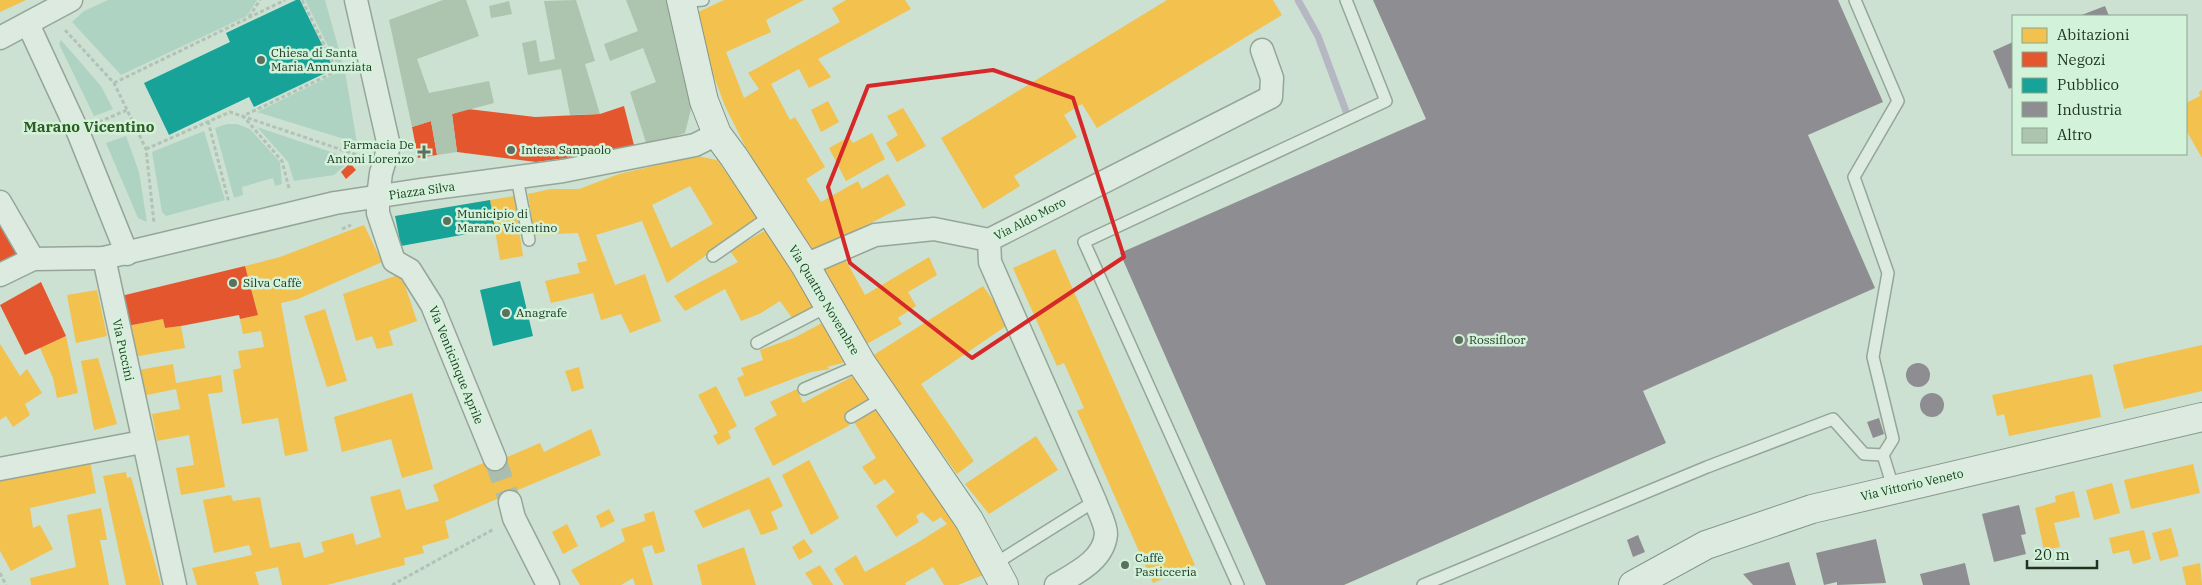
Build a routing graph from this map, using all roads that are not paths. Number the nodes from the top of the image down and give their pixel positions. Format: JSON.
{"nodes":[{"id":1,"x":71,"y":0,"type":"edge"},
{"id":2,"x":356,"y":0,"type":"edge"},
{"id":3,"x":1346,"y":0,"type":"edge"},
{"id":4,"x":1855,"y":0,"type":"edge"},
{"id":5,"x":688,"y":1,"type":"edge"},
{"id":6,"x":45,"y":16,"type":"edge"},
{"id":7,"x":0,"y":38,"type":"edge"},
{"id":8,"x":1262,"y":50,"type":"dead end"},
{"id":9,"x":717,"y":134,"type":"junction"},
{"id":10,"x":517,"y":178,"type":"junction"},
{"id":11,"x":378,"y":197,"type":"junction"},
{"id":12,"x":0,"y":202,"type":"edge"},
{"id":13,"x":772,"y":215,"type":"junction"},
{"id":14,"x":529,"y":240,"type":"dead end"},
{"id":15,"x":989,"y":240,"type":"junction"},
{"id":16,"x":127,"y":254,"type":"junction"},
{"id":17,"x":713,"y":256,"type":"dead end"},
{"id":18,"x":104,"y":258,"type":"junction"},
{"id":19,"x":33,"y":259,"type":"junction"},
{"id":20,"x":805,"y":265,"type":"junction"},
{"id":21,"x":0,"y":275,"type":"edge"},
{"id":22,"x":828,"y":306,"type":"junction"},
{"id":23,"x":757,"y":343,"type":"dead end"},
{"id":24,"x":862,"y":364,"type":"junction"},
{"id":25,"x":804,"y":389,"type":"dead end"},
{"id":26,"x":881,"y":400,"type":"junction"},
{"id":27,"x":851,"y":417,"type":"dead end"},
{"id":28,"x":2202,"y":417,"type":"edge"},
{"id":29,"x":142,"y":442,"type":"junction"},
{"id":30,"x":1884,"y":455,"type":"junction"},
{"id":31,"x":495,"y":459,"type":"tunnel mouth"},
{"id":32,"x":0,"y":469,"type":"edge"},
{"id":33,"x":1894,"y":490,"type":"junction"},
{"id":34,"x":1094,"y":500,"type":"junction"},
{"id":35,"x":512,"y":510,"type":"tunnel mouth"},
{"id":36,"x":999,"y":575,"type":"edge"},
{"id":37,"x":174,"y":585,"type":"edge"},
{"id":38,"x":548,"y":585,"type":"edge"},
{"id":39,"x":1056,"y":585,"type":"edge"},
{"id":40,"x":1238,"y":585,"type":"edge"},
{"id":41,"x":1422,"y":585,"type":"edge"},
{"id":42,"x":1633,"y":585,"type":"edge"}],
"edges":[{"from":1,"to":6,"type":"street"},
{"from":2,"to":11,"type":"street","name":"Via Venticinque Aprile"},
{"from":3,"to":40,"type":"lane"},
{"from":4,"to":30,"type":"lane"},
{"from":5,"to":9,"type":"street","name":"Via Quattro Novembre"},
{"from":6,"to":7,"type":"street"},
{"from":6,"to":16,"type":"street"},
{"from":8,"to":15,"type":"street","name":"Via Aldo Moro"},
{"from":9,"to":10,"type":"street","name":"Piazza Silva"},
{"from":9,"to":13,"type":"street","name":"Via Quattro Novembre"},
{"from":10,"to":11,"type":"street","name":"Piazza Silva"},
{"from":10,"to":14,"type":"lane"},
{"from":11,"to":16,"type":"street","name":"Piazza Silva"},
{"from":11,"to":31,"type":"street","name":"Via Venticinque Aprile"},
{"from":12,"to":19,"type":"street"},
{"from":13,"to":17,"type":"lane"},
{"from":13,"to":20,"type":"street","name":"Via Quattro Novembre"},
{"from":15,"to":20,"type":"street"},
{"from":15,"to":34,"type":"street","name":"Via Aldo Moro"},
{"from":16,"to":18,"type":"street","name":"Piazza Silva"},
{"from":18,"to":19,"type":"street","name":"Piazza Silva"},
{"from":18,"to":29,"type":"street","name":"Via Puccini"},
{"from":19,"to":21,"type":"street","name":"Piazza Silva"},
{"from":20,"to":22,"type":"street","name":"Via Quattro Novembre"},
{"from":22,"to":23,"type":"lane"},
{"from":22,"to":24,"type":"street","name":"Via Quattro Novembre"},
{"from":24,"to":25,"type":"lane"},
{"from":24,"to":26,"type":"street","name":"Via Quattro Novembre"},
{"from":26,"to":27,"type":"lane"},
{"from":26,"to":36,"type":"street","name":"Via Quattro Novembre"},
{"from":28,"to":33,"type":"street","name":"Via Vittorio Veneto"},
{"from":29,"to":32,"type":"street"},
{"from":29,"to":37,"type":"street","name":"Via Puccini"},
{"from":30,"to":33,"type":"lane"},
{"from":30,"to":41,"type":"lane"},
{"from":33,"to":42,"type":"street","name":"Via Vittorio Veneto"},
{"from":34,"to":36,"type":"lane"},
{"from":34,"to":39,"type":"street","name":"Via Aldo Moro"},
{"from":35,"to":38,"type":"street"}]}
